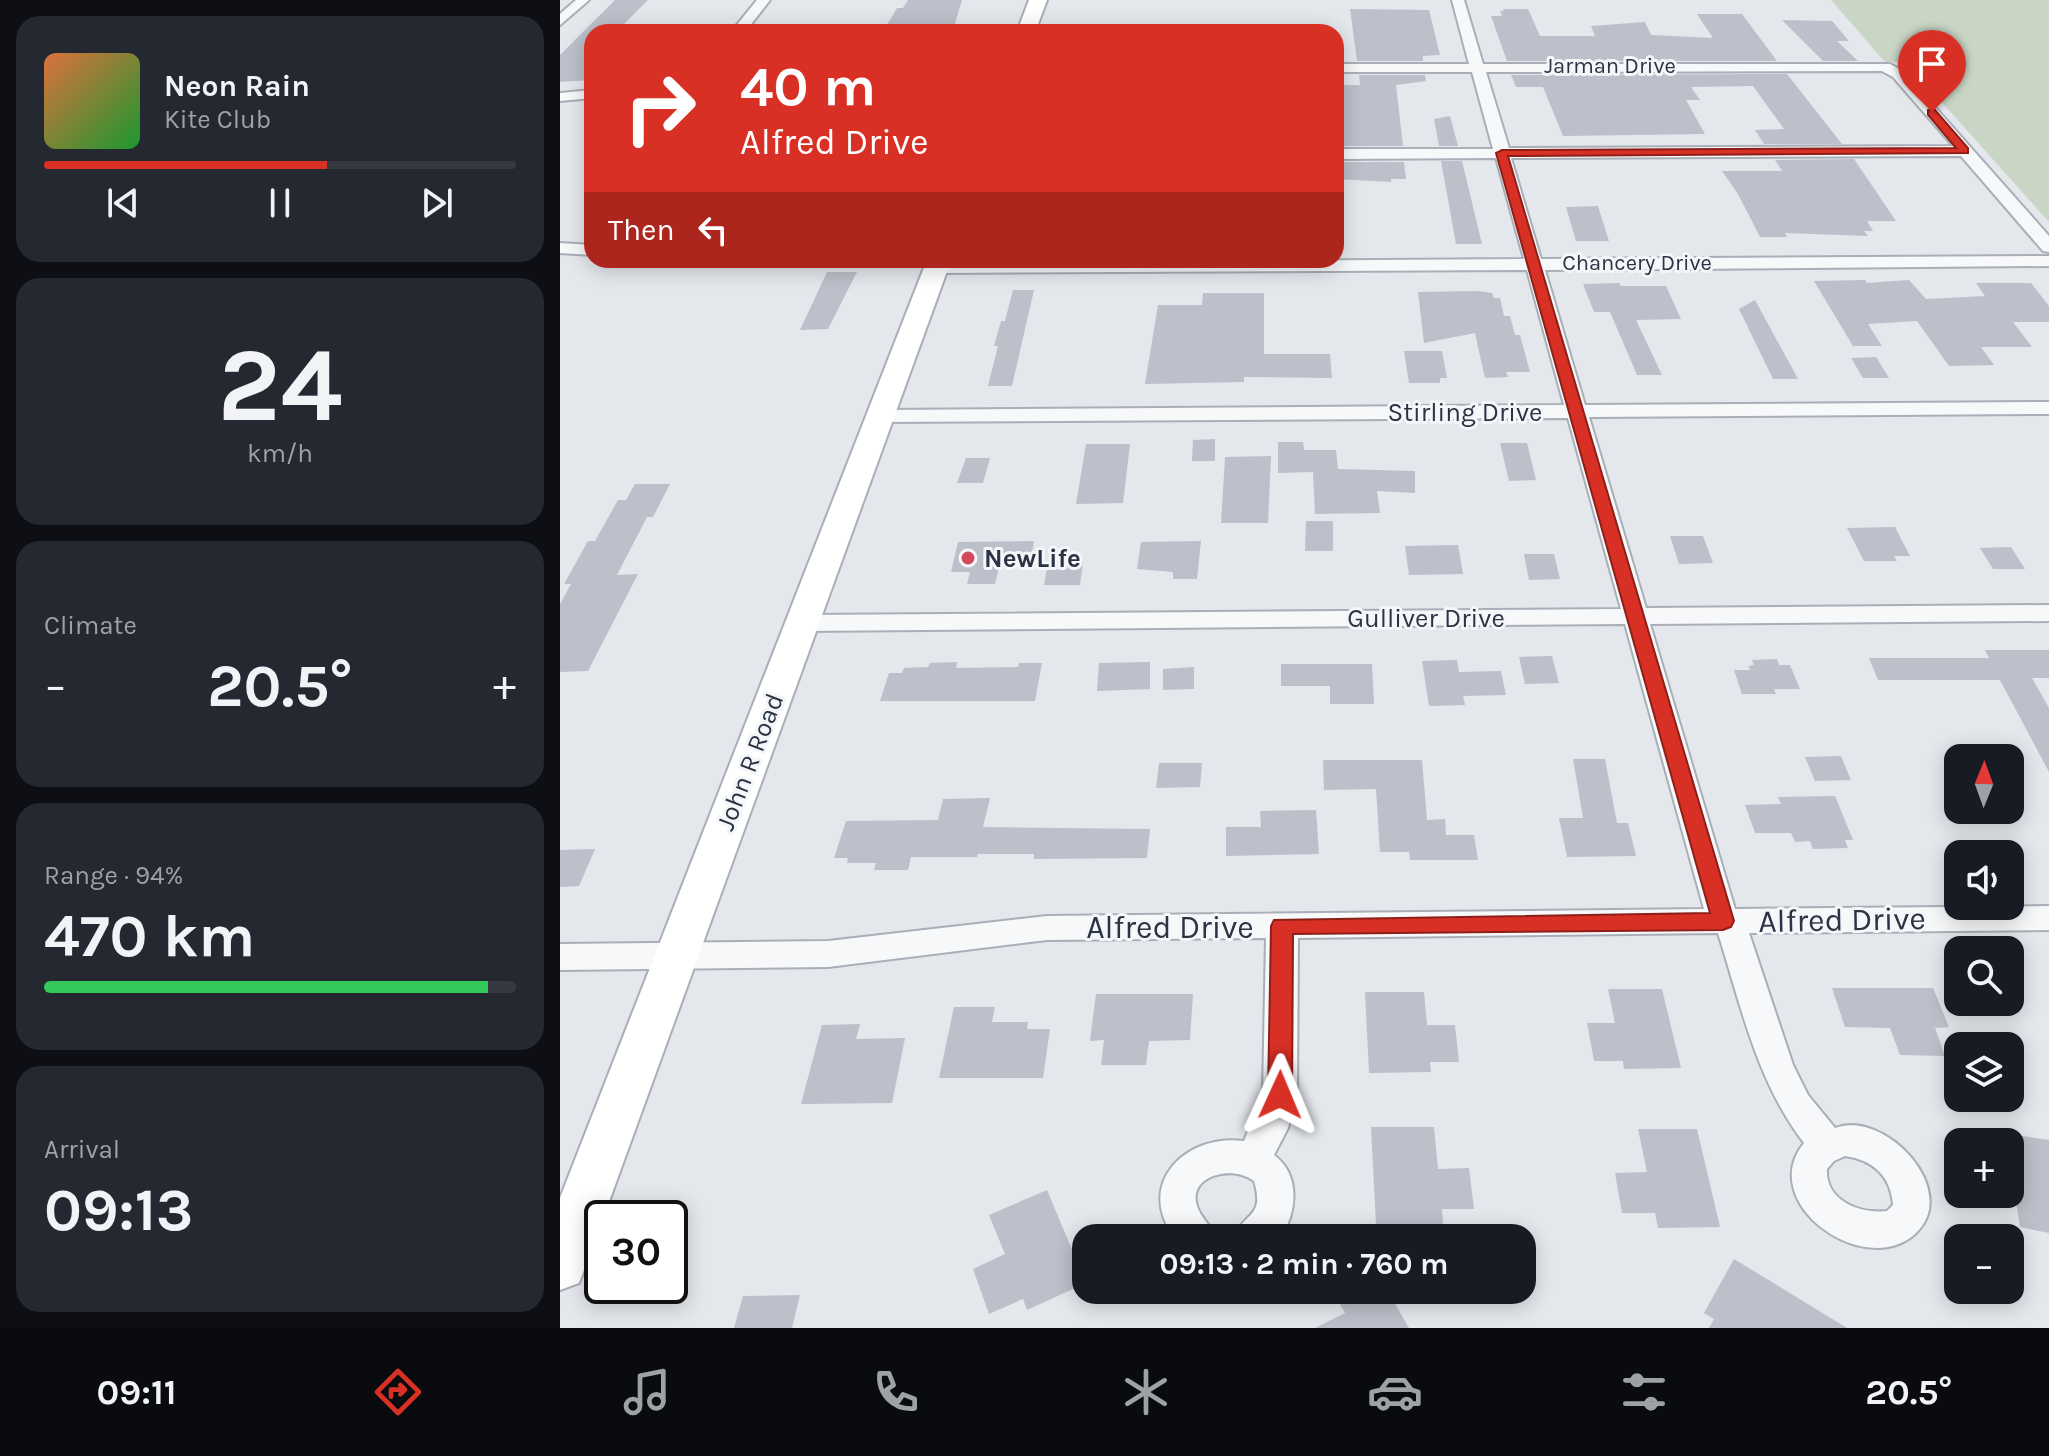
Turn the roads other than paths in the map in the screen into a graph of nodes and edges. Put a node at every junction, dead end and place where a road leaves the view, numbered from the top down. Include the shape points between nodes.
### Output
1 (764, 0) edge
2 (1038, 0) edge
3 (1458, 0) edge
4 (572, 6) edge
5 (560, 21) edge
6 (744, 24) edge
7 (1029, 24) edge
8 (1477, 67) junction
9 (1344, 68) edge
10 (584, 95) edge
11 (560, 97) edge
12 (1965, 151) junction
13 (1502, 153) junction
14 (1344, 154) edge
15 (2049, 247) edge
16 (560, 248) edge
17 (584, 250) edge
18 (2049, 261) edge
19 (1344, 264) edge
20 (1533, 264) junction
21 (936, 268) edge
22 (2049, 408) edge
23 (1577, 411) junction
24 (881, 416) junction
25 (2049, 613) edge
26 (1635, 616) junction
27 (803, 623) junction
28 (2049, 918) edge
29 (1727, 922) junction
30 (1282, 926) junction
31 (677, 955) junction
32 (560, 957) edge
33 (1826, 1144) dead end
34 (1253, 1160) junction
35 (1184, 1224) edge
36 (1269, 1224) edge
37 (560, 1265) edge

1 - 6 street
2 - 7 main road
3 - 8 street
4 - 5 street
8 - 9 street, Jarman Drive
8 - 12 street, Jarman Drive via 1885,67 1898,74
8 - 13 street
10 - 11 street
12 - 13 street
12 - 15 street
13 - 14 street
13 - 20 street
16 - 17 street
18 - 20 street, Chancery Drive
19 - 20 street, Chancery Drive
20 - 23 street
21 - 24 main road, John R Road
22 - 23 street, Stirling Drive
23 - 24 street, Stirling Drive
23 - 26 street
24 - 27 main road, John R Road
25 - 26 street, Gulliver Drive
26 - 27 street, Gulliver Drive
26 - 29 street
27 - 31 main road, John R Road
28 - 29 street, Alfred Drive
29 - 30 street, Alfred Drive
29 - 33 street via 1776,1066 1796,1106
30 - 31 street, Alfred Drive via 1047,928 859,952
30 - 34 street via 1280,1095
31 - 32 street, Alfred Drive
31 - 37 main road, John R Road
34 - 35 street via 1216,1155 1198,1163 1184,1176 1177,1193
34 - 36 street via 1268,1171 1276,1187 1277,1204

